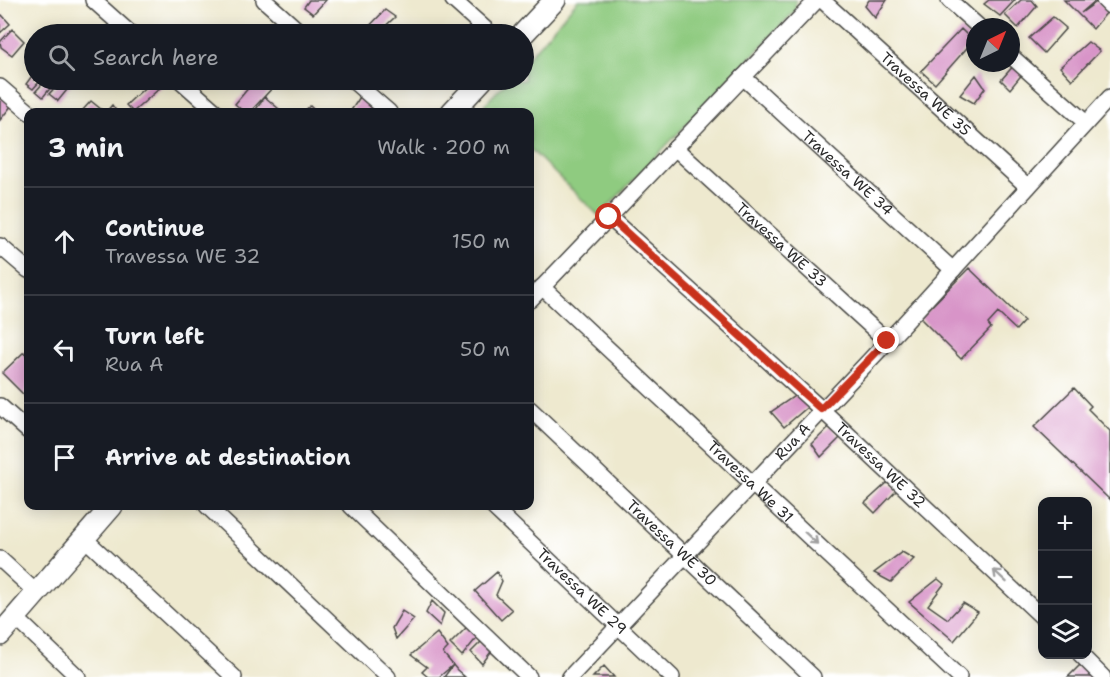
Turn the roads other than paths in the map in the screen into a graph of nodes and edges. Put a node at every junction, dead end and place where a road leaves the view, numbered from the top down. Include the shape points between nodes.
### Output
1 (93, 0) edge
2 (264, 0) edge
3 (453, 0) edge
4 (555, 0) edge
5 (817, 0) edge
6 (822, 0) edge
7 (949, 0) edge
8 (1104, 0) edge
9 (1110, 6) edge
10 (969, 18) edge
11 (119, 24) edge
12 (291, 24) edge
13 (480, 24) edge
14 (532, 24) edge
15 (1020, 64) edge
16 (743, 77) junction
17 (0, 87) edge
18 (191, 90) edge
19 (364, 90) edge
20 (473, 90) edge
21 (1110, 97) edge
22 (24, 108) edge
23 (212, 108) edge
24 (384, 108) edge
25 (456, 108) edge
26 (1086, 123) junction
27 (675, 148) junction
28 (1028, 187) junction
29 (609, 217) junction
30 (0, 246) edge
31 (24, 267) edge
32 (953, 270) junction
33 (542, 287) junction
34 (534, 296) edge
35 (887, 341) junction
36 (0, 406) edge
37 (821, 409) junction
38 (534, 413) edge
39 (24, 427) edge
40 (753, 484) junction
41 (109, 510) edge
42 (211, 510) edge
43 (355, 510) edge
44 (496, 510) edge
45 (84, 539) junction
46 (684, 556) junction
47 (0, 558) edge
48 (38, 594) junction
49 (1038, 613) edge
50 (16, 618) junction
51 (618, 626) junction
52 (0, 635) edge
53 (1085, 659) edge
54 (78, 677) edge
55 (234, 677) edge
56 (388, 677) edge
57 (529, 677) edge
58 (570, 677) edge
59 (672, 677) edge
60 (813, 677) edge
61 (959, 677) edge
62 (1103, 677) edge

1 - 11 street
2 - 12 street
3 - 13 street
4 - 14 main road
5 - 16 street
6 - 28 street, Travessa WE 35
7 - 10 street
8 - 9 street
15 - 26 street
16 - 27 street
16 - 32 street, Travessa WE 34
17 - 22 street
18 - 23 street
19 - 24 street
20 - 25 main road
21 - 26 street, Rua A
26 - 28 street, Rua A
27 - 29 street
27 - 35 street, Travessa WE 33
28 - 32 street, Rua A
29 - 33 street
29 - 37 street, Travessa WE 32
30 - 31 street
32 - 35 street, Rua A
33 - 34 street
33 - 40 street, Travessa We 31
35 - 37 street, Rua A
36 - 39 street
37 - 40 street, Rua A
49 -> 37 street, Travessa WE 32
38 - 46 street, Travessa WE 30
40 - 46 street, Rua A
40 -> 61 street, Travessa We 31
41 - 45 main road
42 - 56 street
43 - 57 street
44 - 51 street, Travessa WE 29
45 - 48 main road
45 - 55 street
46 - 51 street, Rua A
46 - 60 street, Travessa WE 30
47 - 48 street
48 - 50 main road
50 - 52 main road
50 - 54 street
51 - 58 street, Rua A
51 - 59 street, Travessa WE 29
53 - 62 street

